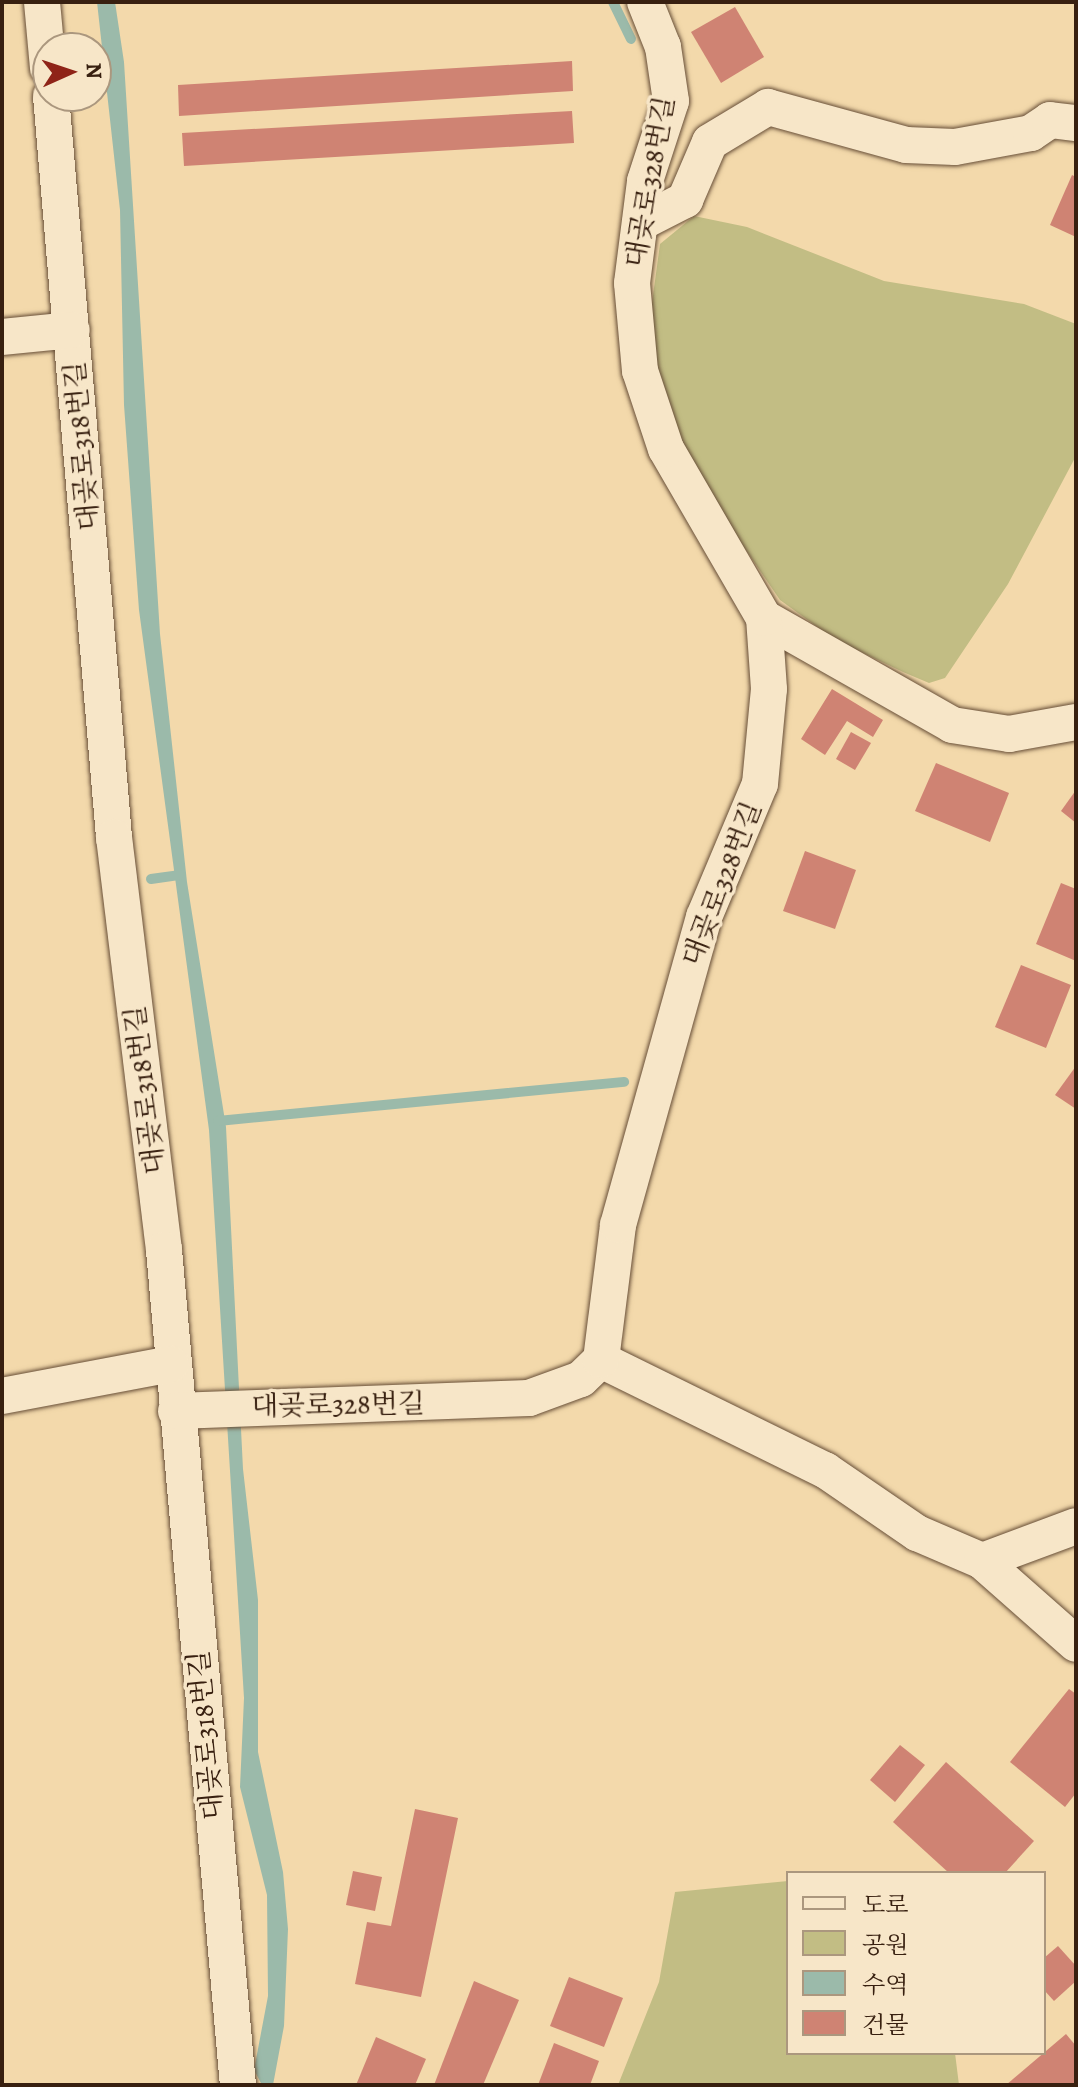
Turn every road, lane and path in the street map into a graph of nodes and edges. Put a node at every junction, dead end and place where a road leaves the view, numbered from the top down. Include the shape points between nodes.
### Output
1 (42, 2) edge
2 (645, 2) edge
3 (45, 32) edge
4 (52, 112) edge
5 (1076, 123) edge
6 (640, 223) junction
7 (72, 330) junction
8 (2, 337) edge
9 (764, 618) junction
10 (1076, 722) edge
11 (601, 1360) junction
12 (171, 1364) junction
13 (2, 1396) edge
14 (190, 1410) junction
15 (1076, 1526) edge
16 (982, 1561) junction
17 (1076, 1644) edge
18 (238, 2085) edge

1 - 3 street
2 - 6 street, 대곶로328번길 via 663,47 671,101 645,181
4 - 7 street, 대곶로318번길
5 - 6 street via 1050,120 1031,133 955,147 906,145 768,107 710,142 685,200
6 - 9 street, 대곶로328번길 via 633,329 649,409
7 - 8 street
7 - 12 street, 대곶로318번길 via 114,837 164,1250
9 - 10 street via 952,725 1009,734
9 - 11 street, 대곶로328번길 via 769,689 760,784 704,917 642,1137 618,1225
11 - 14 street, 대곶로328번길 via 581,1379 529,1398
11 - 16 street via 825,1470 917,1533
12 - 13 street
12 - 14 street, 대곶로318번길
14 - 18 street, 대곶로318번길
15 - 16 street
16 - 17 street

